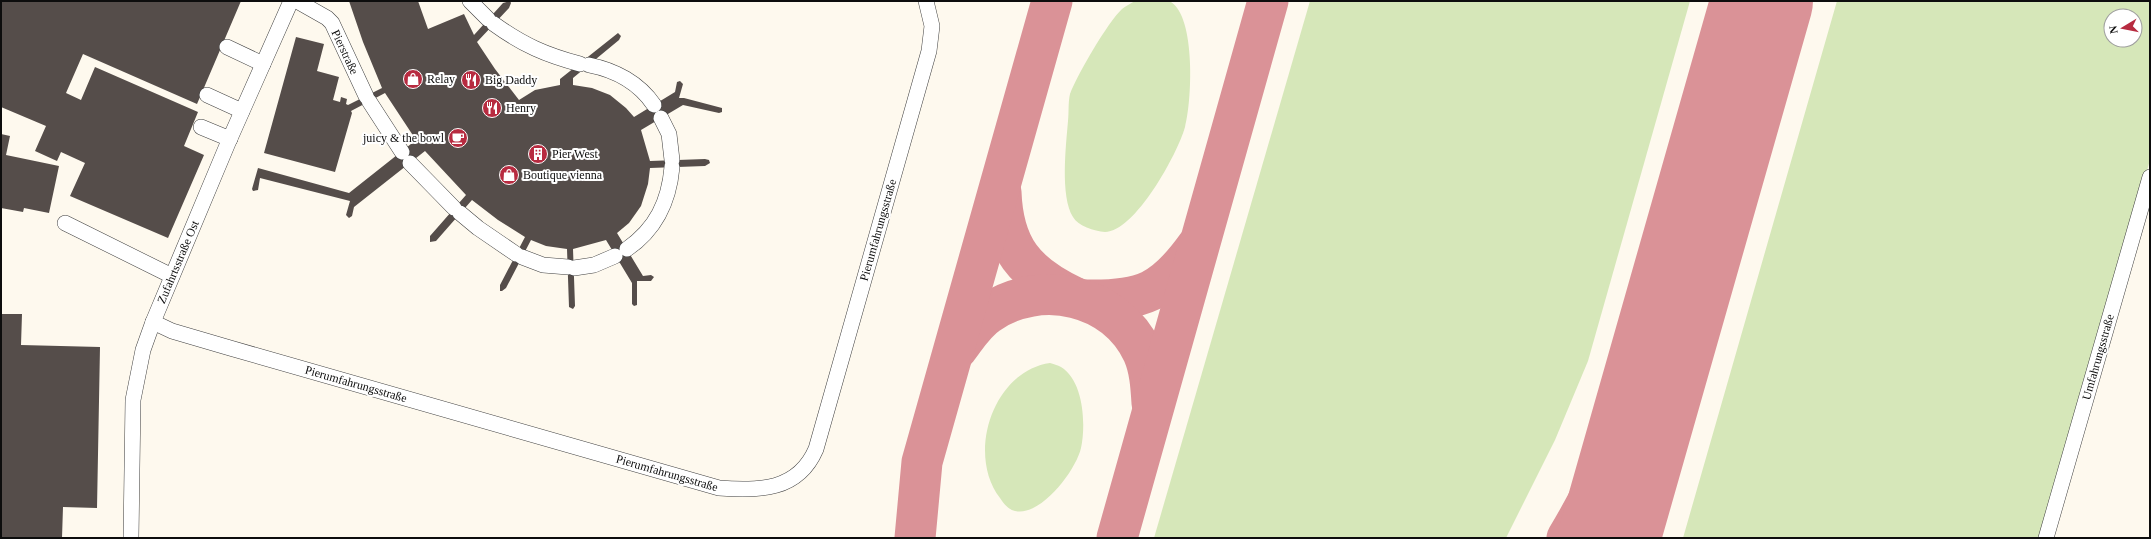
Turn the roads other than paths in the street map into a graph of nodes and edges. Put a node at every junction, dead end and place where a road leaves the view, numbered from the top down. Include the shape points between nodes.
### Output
1 (290, 1) edge
2 (297, 1) edge
3 (470, 1) edge
4 (926, 1) edge
5 (227, 47) dead end
6 (263, 64) junction
7 (206, 95) dead end
8 (242, 111) junction
9 (201, 127) dead end
10 (230, 139) junction
11 (2150, 177) edge
12 (65, 222) dead end
13 (172, 276) junction
14 (153, 322) junction
15 (131, 538) edge
16 (2046, 538) edge

1 - 6 lane, Zufahrtsstraße Ost
2 - 3 lane, Pierstraße via 332,23 367,99 406,157 457,211 478,228 519,256 543,265 571,268 594,265 621,253 637,242 653,225 670,188 672,163 669,134 657,112 640,89 629,80 612,72 550,56 530,48 491,22
4 - 14 lane, Pierumfahrungsstraße via 932,26 929,51 816,449 805,467 789,481 748,490 719,488 223,346 172,331
5 - 6 lane
6 - 8 lane, Zufahrtsstraße Ost
7 - 8 lane
8 - 10 lane, Zufahrtsstraße Ost
9 - 10 lane
10 - 13 lane, Zufahrtsstraße Ost
11 - 16 lane, Umfahrungsstraße
12 - 13 lane
13 - 14 lane, Zufahrtsstraße Ost
14 - 15 lane, Zufahrtsstraße Ost via 143,350 133,400

